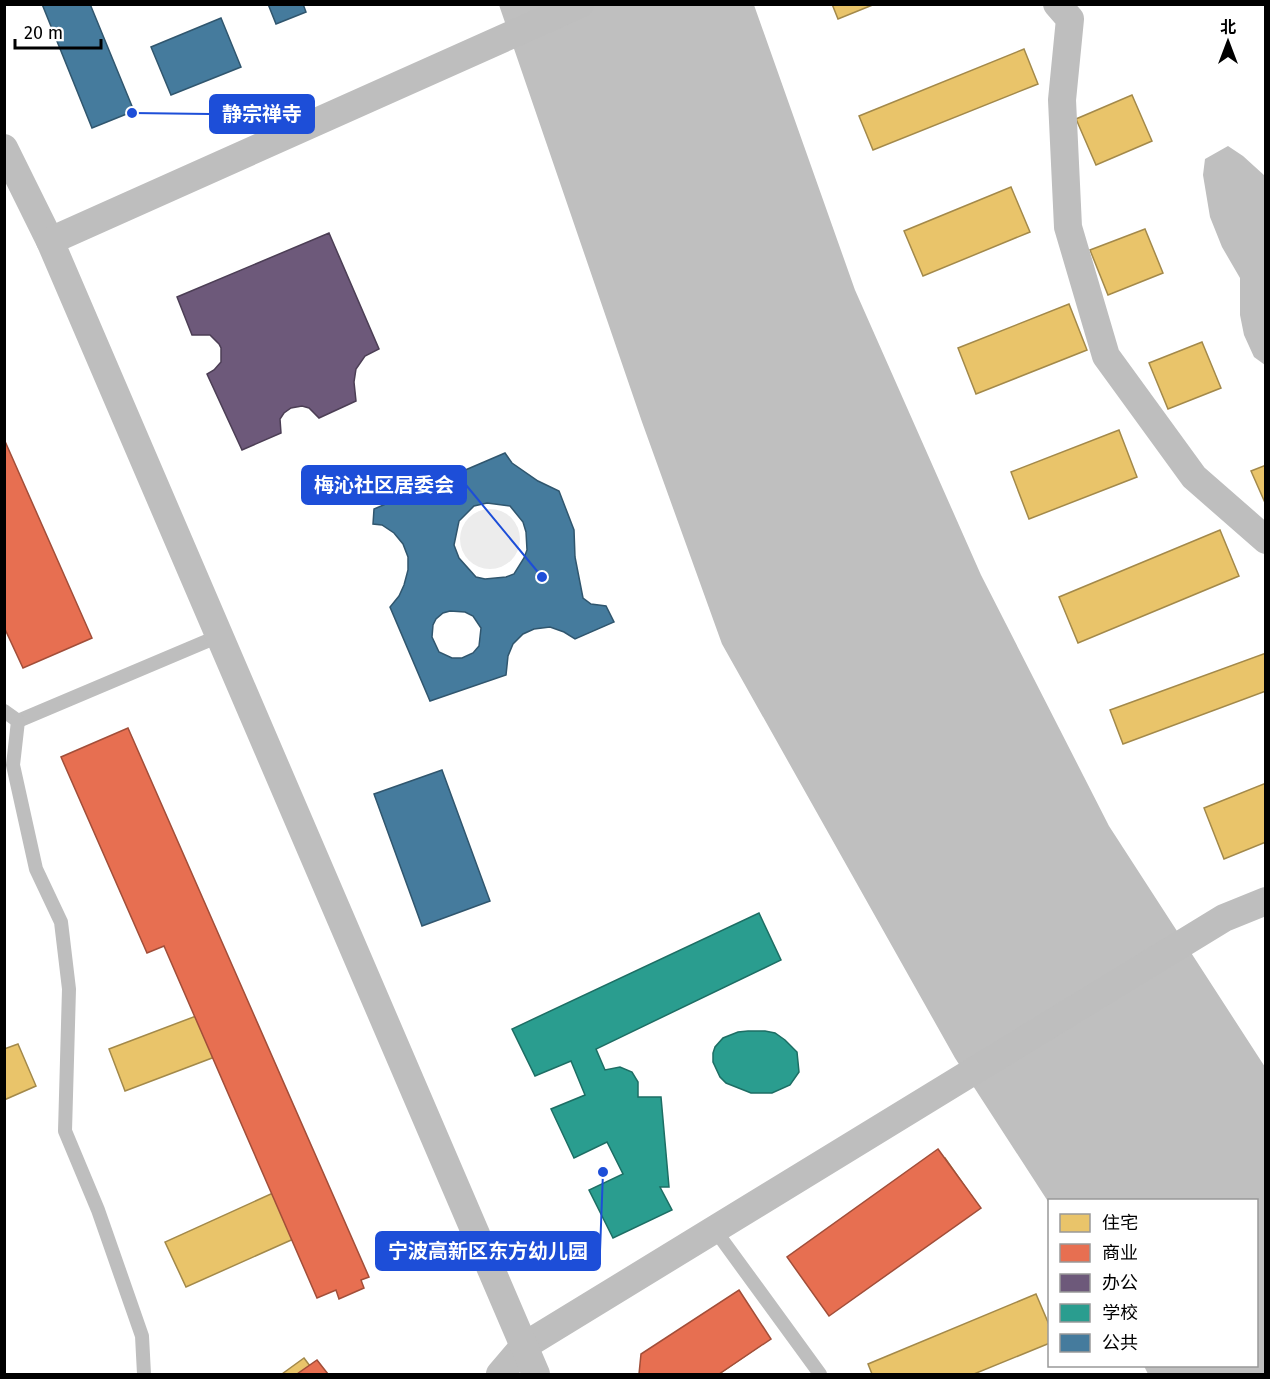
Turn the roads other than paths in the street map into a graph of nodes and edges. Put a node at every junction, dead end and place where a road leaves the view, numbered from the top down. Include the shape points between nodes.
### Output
1 (580, 4) edge
2 (1057, 4) edge
3 (4, 148) edge
4 (50, 241) junction
5 (1266, 540) edge
6 (219, 636) junction
7 (4, 711) edge
8 (18, 721) junction
9 (1266, 901) edge
10 (715, 1230) junction
11 (524, 1347) junction
12 (144, 1374) edge
13 (500, 1374) edge
14 (536, 1374) edge
15 (820, 1374) edge

1 - 4 street
2 - 5 street via 1070,19 1062,100 1068,227 1106,356 1194,477
3 - 4 street
4 - 6 street
6 - 8 lane
6 - 11 street
7 - 8 lane
8 - 12 lane via 13,765 36,869 61,922 69,989 65,1131 142,1335
9 - 10 street via 1224,918
10 - 11 street
10 - 15 lane
11 - 13 street
11 - 14 street

